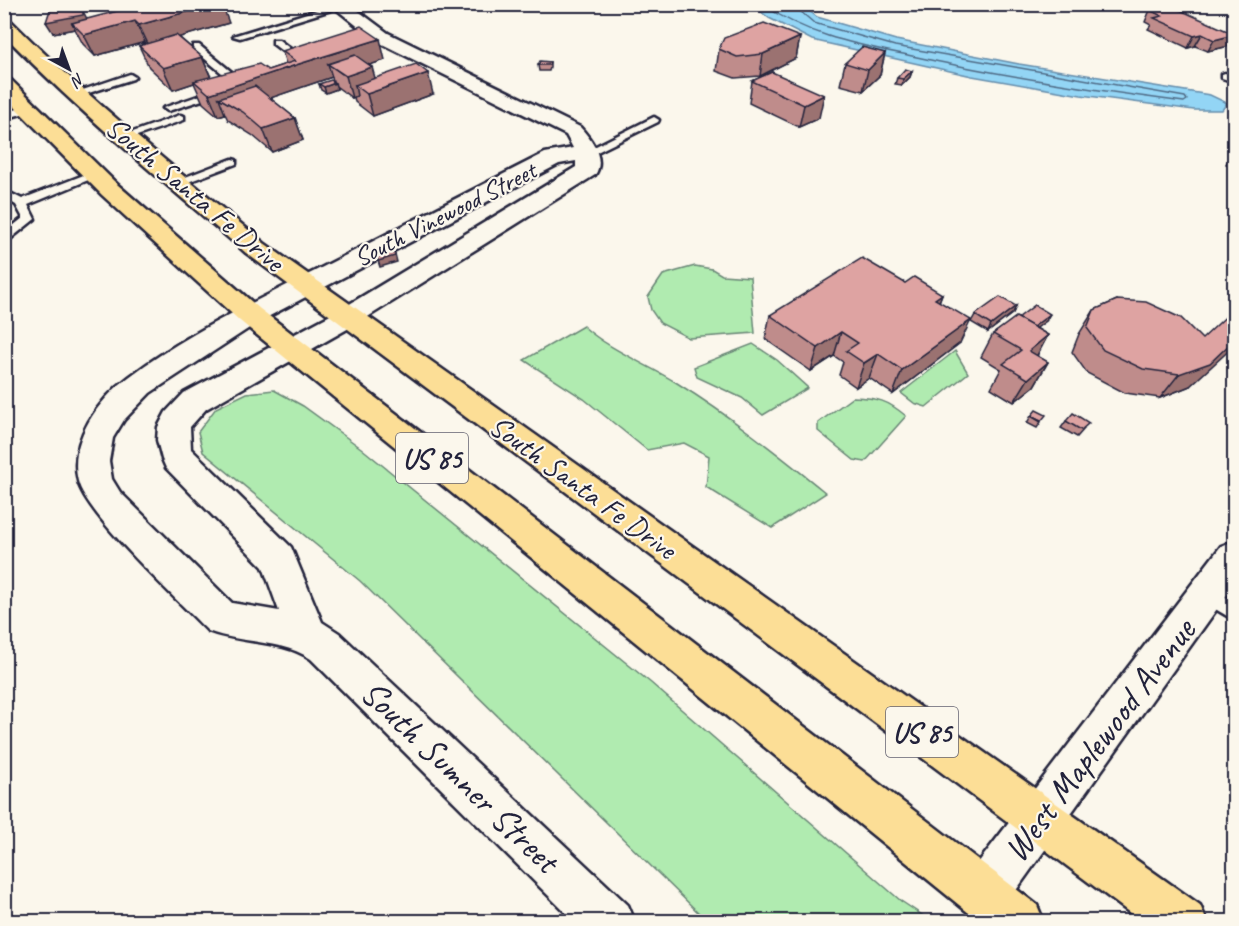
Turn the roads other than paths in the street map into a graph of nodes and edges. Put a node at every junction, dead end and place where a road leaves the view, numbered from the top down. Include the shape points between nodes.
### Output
1 (339, 5) edge
2 (4, 24) edge
3 (237, 36) dead end
4 (276, 42) dead end
5 (196, 47) dead end
6 (295, 68) edge
7 (130, 77) dead end
8 (253, 81) edge
9 (4, 84) edge
10 (242, 85) junction
11 (76, 94) junction
12 (168, 108) dead end
13 (28, 109) junction
14 (4, 116) edge
15 (180, 118) dead end
16 (654, 120) dead end
17 (124, 137) junction
18 (587, 153) junction
19 (232, 162) dead end
20 (94, 174) junction
21 (176, 183) junction
22 (4, 194) edge
23 (21, 203) junction
24 (4, 240) edge
25 (306, 286) junction
26 (250, 315) junction
27 (348, 317) junction
28 (291, 347) junction
29 (1234, 557) edge
30 (1221, 603) edge
31 (307, 634) junction
32 (1041, 818) junction
33 (1002, 907) edge
34 (611, 921) edge
35 (1184, 921) edge

1 - 3 lane
1 - 18 street, South Vinewood Street via 382,37 573,131
2 - 11 highway, South Santa Fe Drive / US 85
4 - 6 lane via 310,63
5 - 10 lane
7 - 11 lane
8 - 10 lane
9 - 13 highway, South Santa Fe Drive / US 85
10 - 12 lane
11 - 17 highway, South Santa Fe Drive / US 85
13 - 14 lane
13 - 20 highway, South Santa Fe Drive / US 85
15 - 17 lane
16 - 18 lane
17 - 21 highway, South Santa Fe Drive / US 85
18 - 25 street, South Vinewood Street via 553,158
18 - 27 street, South Vinewood Street via 587,170
19 - 21 lane
20 - 23 lane
20 - 26 highway, South Santa Fe Drive / US 85
21 - 25 highway, South Santa Fe Drive / US 85
22 - 23 lane
23 - 24 lane via 29,219
25 - 26 street, South Sumner Street
25 - 27 highway, South Santa Fe Drive / US 85
26 - 28 highway, South Santa Fe Drive / US 85
26 - 31 street, South Sumner Street via 139,385 113,412 97,437 94,482 144,542 222,619
27 - 28 street
27 - 32 highway, South Santa Fe Drive / US 85
28 - 31 street via 195,400 178,418 171,439 178,459 278,558
28 - 33 highway, South Santa Fe Drive / US 85
29 - 30 street, West Maplewood Avenue
30 - 32 street, West Maplewood Avenue
31 - 34 street, South Sumner Street via 325,646
32 - 33 street, West Maplewood Avenue
32 - 35 highway, South Santa Fe Drive / US 85

